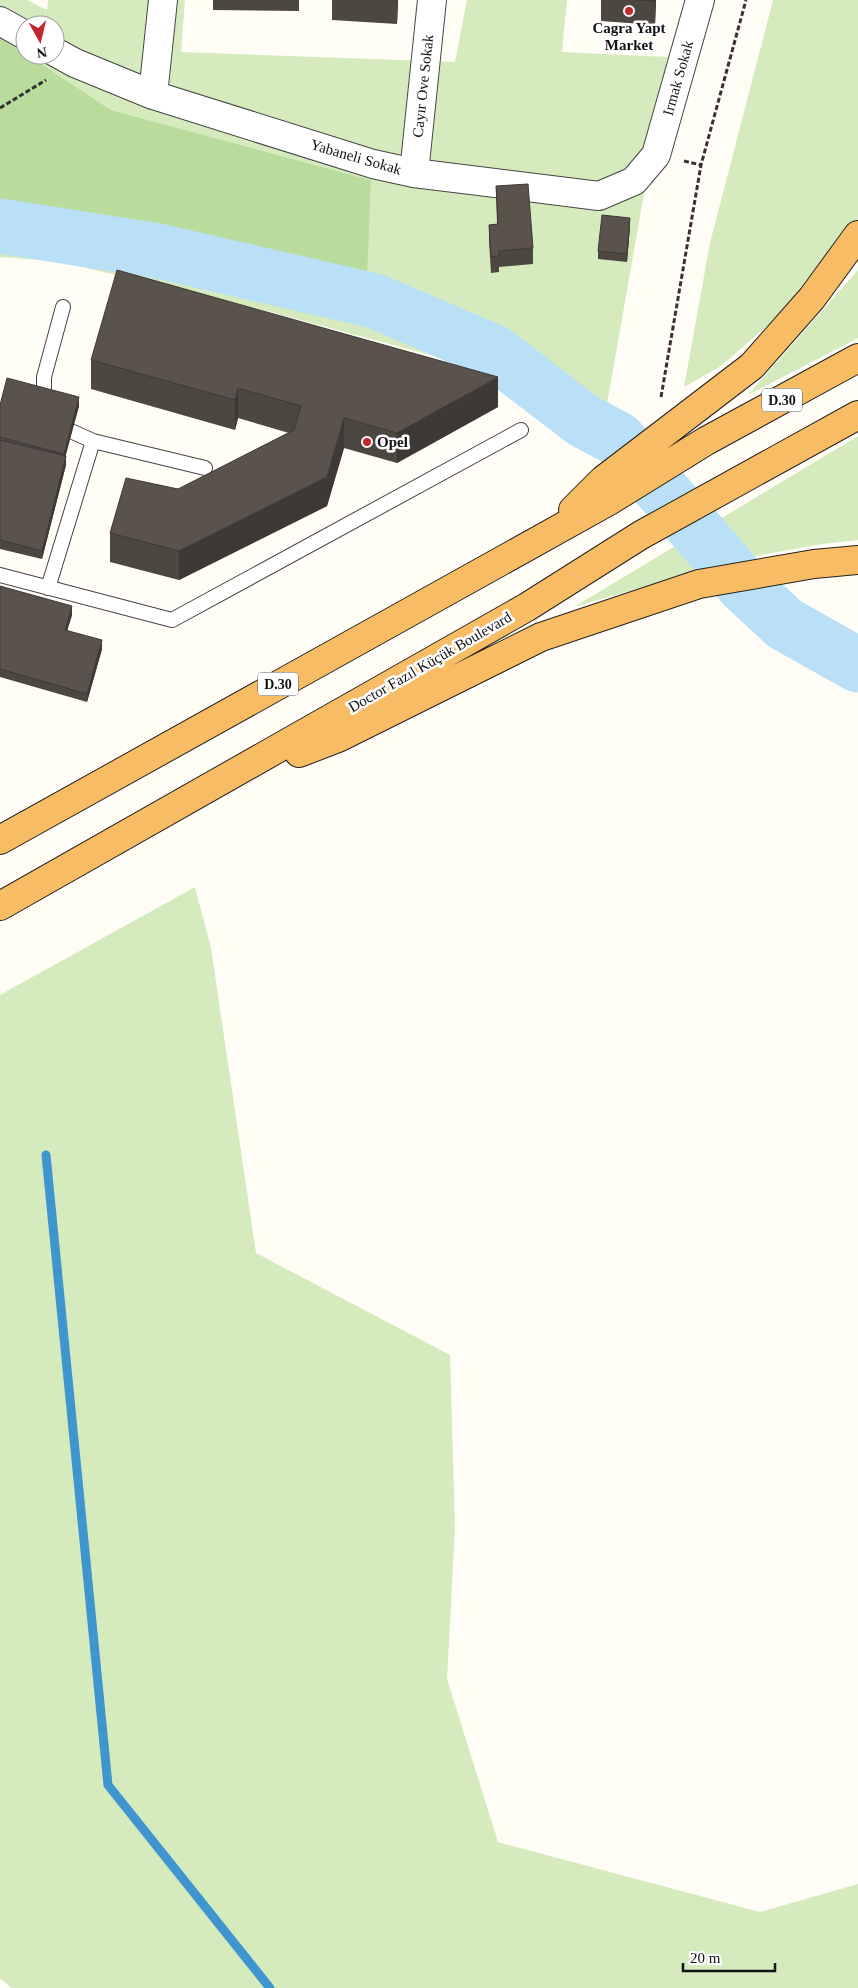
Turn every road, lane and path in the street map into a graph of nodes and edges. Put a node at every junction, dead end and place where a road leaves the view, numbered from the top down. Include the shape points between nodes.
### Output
1 (163, 0) edge
2 (432, 0) edge
3 (700, 0) edge
4 (746, 0) edge
5 (0, 21) edge
6 (15, 30) edge
7 (65, 58) edge
8 (56, 65) edge
9 (153, 95) junction
10 (0, 108) edge
11 (656, 155) joint
12 (414, 173) junction
13 (858, 235) edge
14 (63, 307) dead end
15 (858, 358) edge
16 (858, 416) edge
17 (521, 430) dead end
18 (665, 432) junction
19 (93, 441) junction
20 (205, 468) dead end
21 (606, 490) junction
22 (858, 560) edge
23 (0, 575) edge
24 (48, 588) junction
25 (211, 787) junction
26 (0, 840) edge
27 (0, 906) edge

1 - 9 street
2 - 12 street, Cayır Ove Sokak
3 - 11 street, Irmak Sokak
4 - 18 path via 701,165 661,399
5 - 6 street
7 - 9 street, Yabaneli Sokak
8 - 10 path
9 - 12 street, Yabaneli Sokak via 373,164
11 - 12 street, Yabaneli Sokak via 634,181 599,196
13 - 18 highway via 812,298 752,366
14 - 19 lane via 44,377 44,420
15 - 21 highway, D.30 via 706,442
16 - 25 highway, Doctor Fazıl Küçük Boulevard via 641,535 527,607
17 - 24 lane via 172,620
18 - 21 highway
19 - 20 lane
19 - 24 lane
21 - 26 highway, D.30 via 556,529
22 - 25 highway via 814,564 699,584 541,637 338,738
23 - 24 lane
25 - 27 highway, Doctor Fazıl Küçük Boulevard

